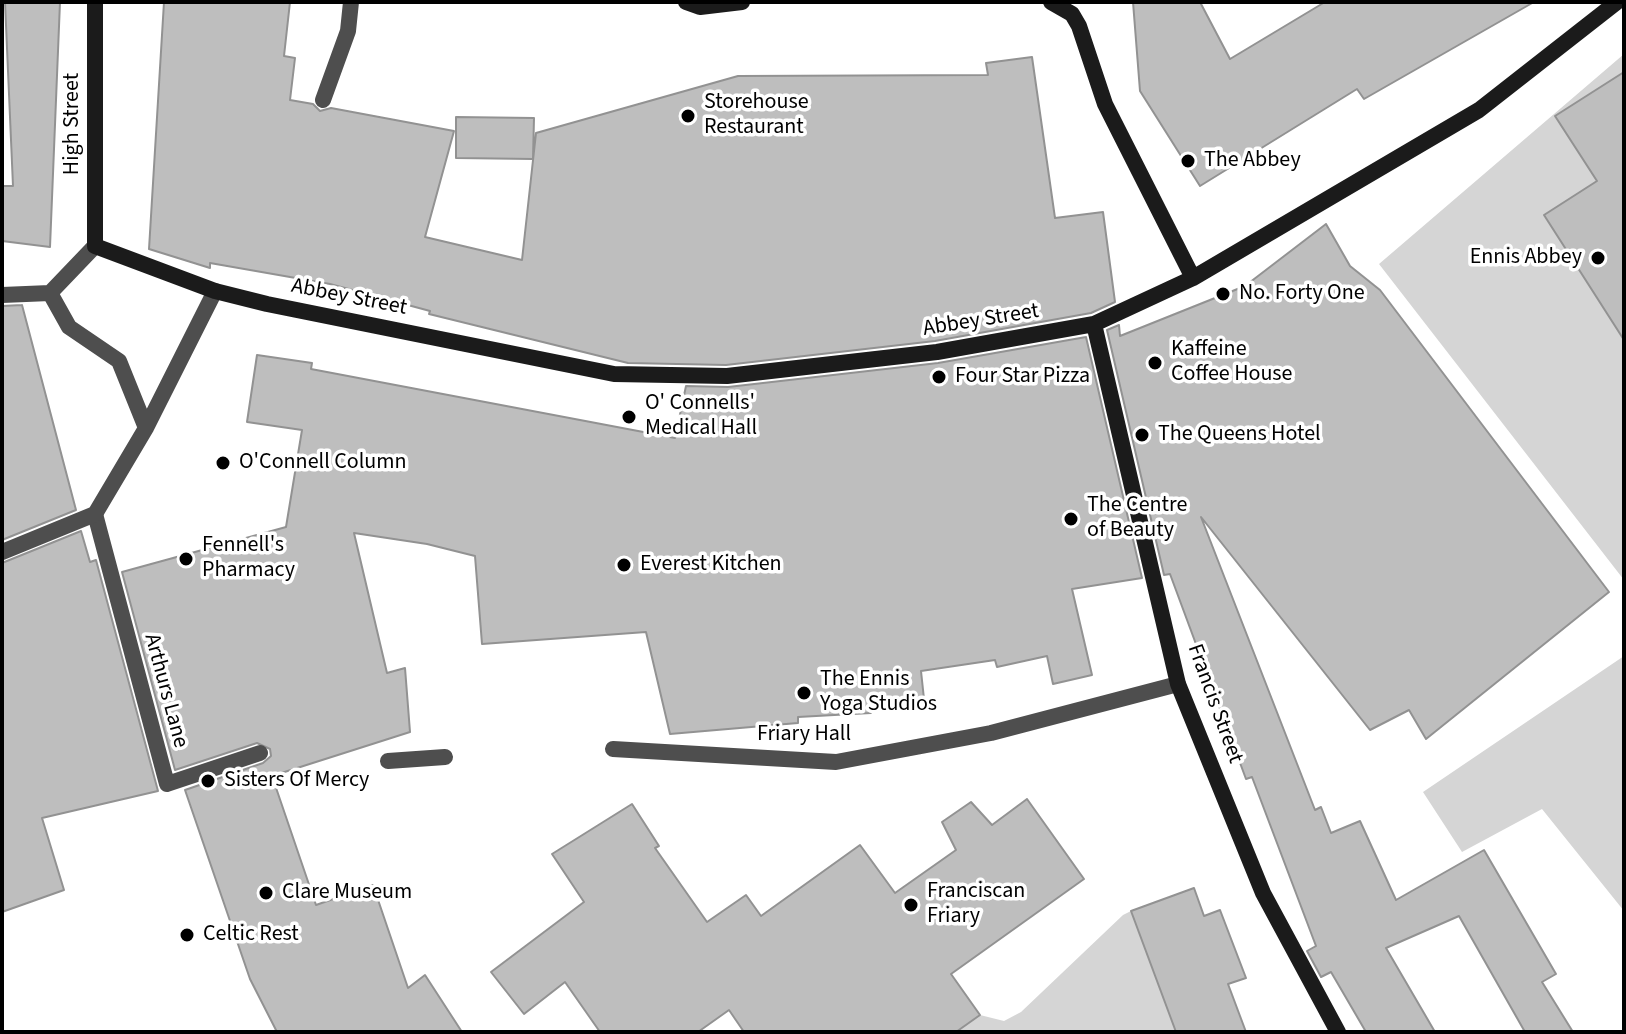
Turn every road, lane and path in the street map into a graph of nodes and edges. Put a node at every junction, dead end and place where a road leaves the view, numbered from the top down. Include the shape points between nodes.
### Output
1 (95, 2) edge
2 (351, 2) edge
3 (686, 2) edge
4 (742, 2) edge
5 (1051, 2) edge
6 (1617, 2) edge
7 (323, 100) dead end
8 (95, 246) junction
9 (1193, 278) junction
10 (215, 291) junction
11 (50, 293) junction
12 (2, 295) edge
13 (1094, 324) junction
14 (146, 428) junction
15 (95, 514) junction
16 (2, 552) edge
17 (1178, 684) junction
18 (613, 749) dead end
19 (260, 753) dead end
20 (445, 757) dead end
21 (388, 761) dead end
22 (1338, 1032) edge

1 - 8 street, High Street
2 - 7 street via 348,31
3 - 4 street via 700,7
5 - 9 street via 1072,14 1079,26 1105,104
6 - 9 street, Abbey Street via 1479,110
8 - 10 street
8 - 11 street
9 - 13 street, Abbey Street
10 - 13 street, Abbey Street via 628,374 727,376 937,352
10 - 14 street
11 - 12 street
11 - 14 street via 69,327 119,361
13 - 17 street, Francis Street
14 - 15 street
15 - 16 street
15 - 19 street, Arthurs Lane via 167,784
17 - 18 street, Friary Hall via 991,733 836,762
17 - 22 street, Francis Street via 1263,893
20 - 21 street

